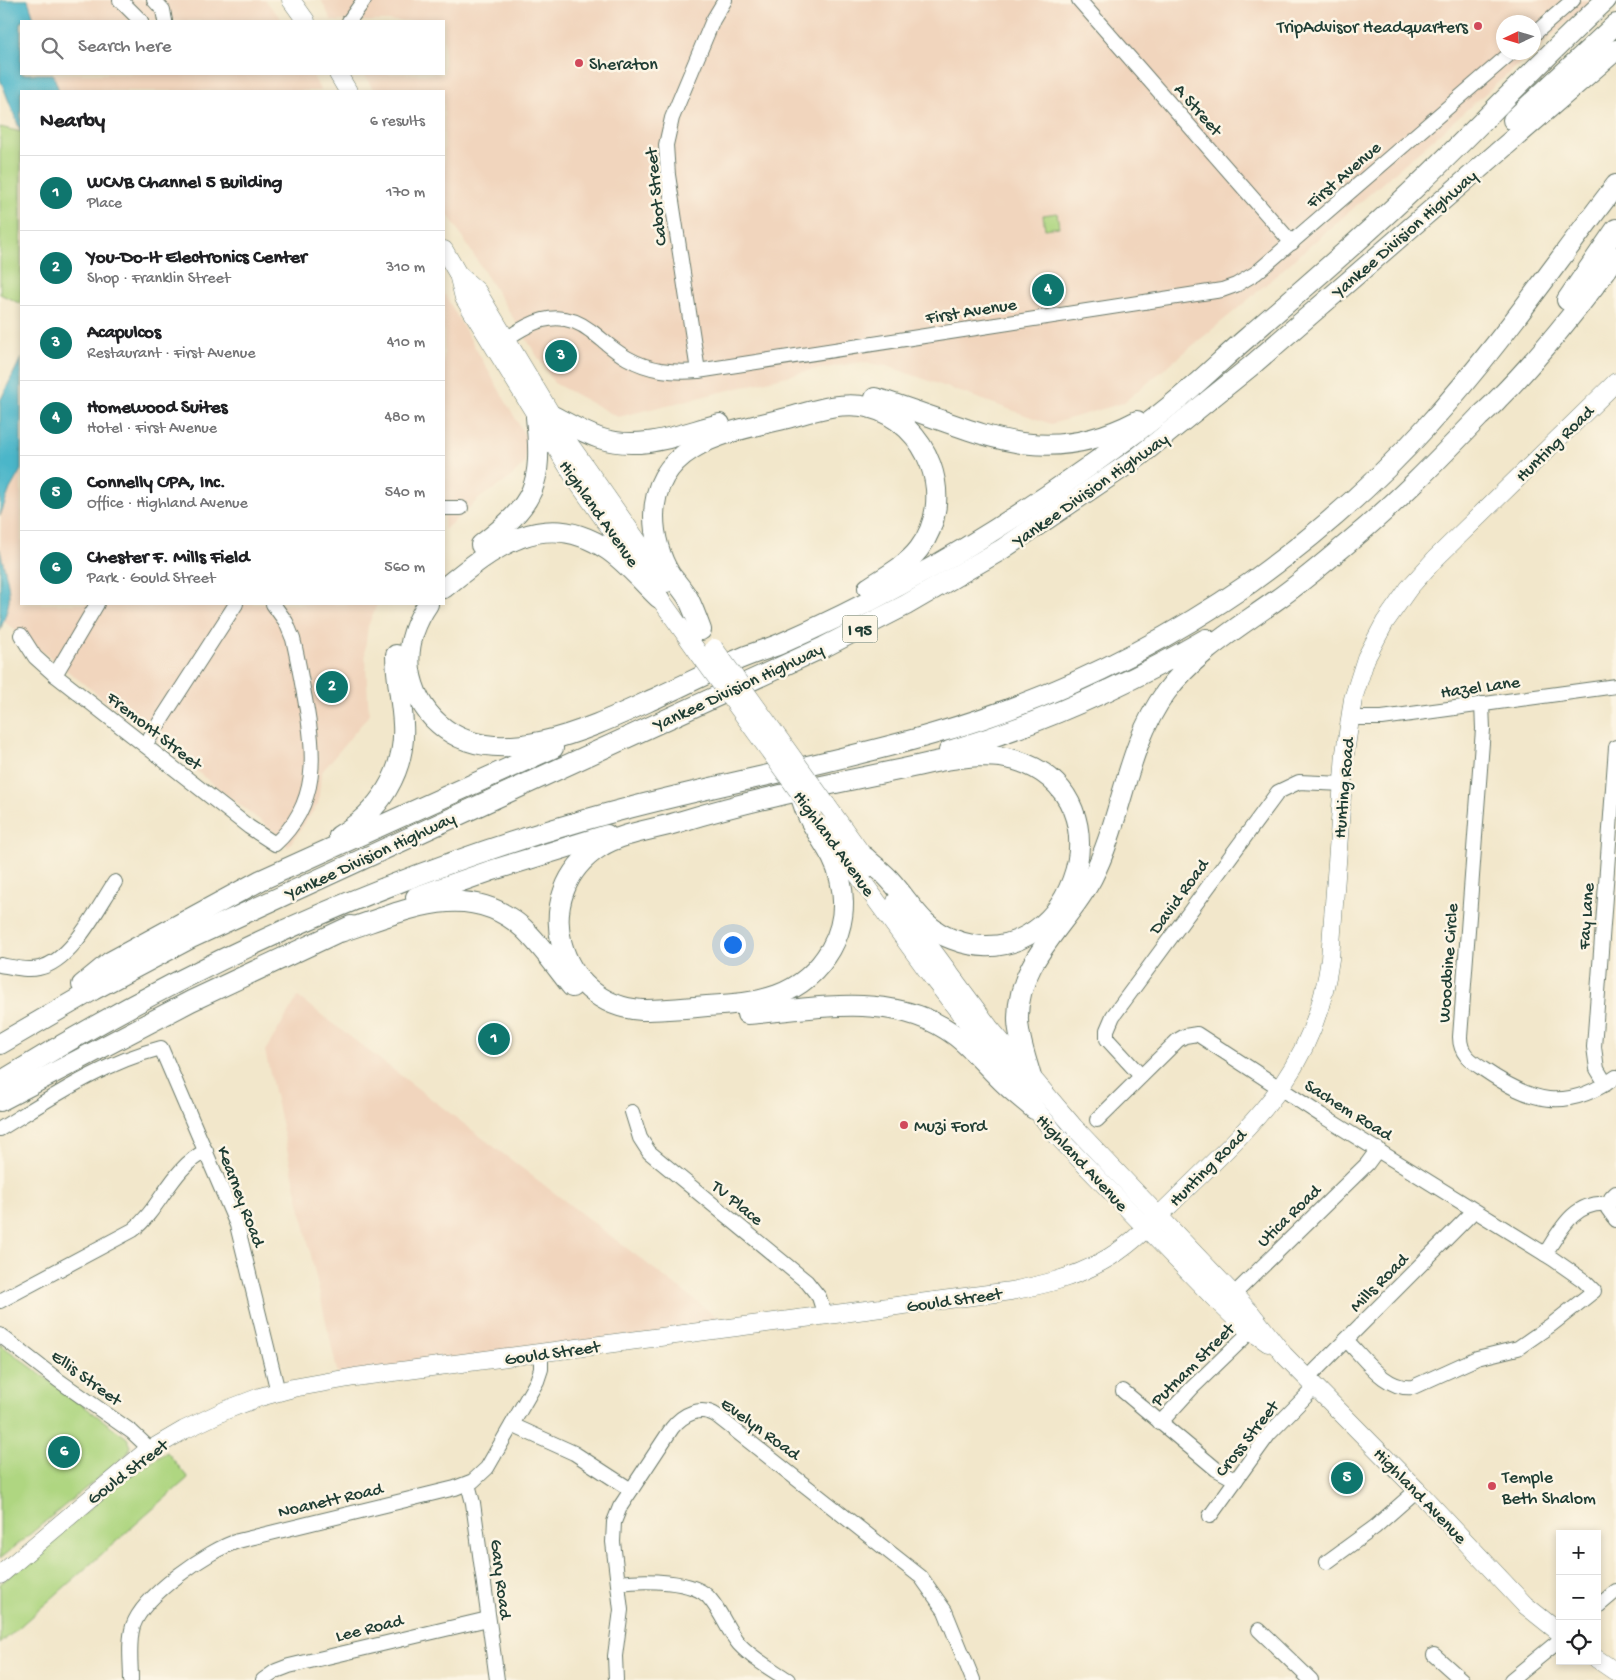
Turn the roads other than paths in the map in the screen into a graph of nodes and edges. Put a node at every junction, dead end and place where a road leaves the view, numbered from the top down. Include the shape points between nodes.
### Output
1 (120, 0) edge
2 (154, 0) edge
3 (291, 0) edge
4 (364, 0) edge
5 (725, 0) edge
6 (1079, 0) edge
7 (1573, 0) edge
8 (1606, 0) edge
9 (139, 20) edge
10 (166, 20) edge
11 (305, 20) edge
12 (350, 20) edge
13 (1616, 24) edge
14 (1541, 28) edge
15 (1616, 50) edge
16 (1503, 60) edge
17 (339, 75) edge
18 (347, 90) edge
19 (1616, 185) edge
20 (1436, 206) junction
21 (1616, 229) edge
22 (1292, 243) junction
23 (445, 252) edge
24 (1616, 257) edge
25 (499, 344) junction
26 (1212, 368) junction
27 (698, 371) junction
28 (1616, 382) edge
29 (1481, 415) junction
30 (543, 416) junction
31 (445, 508) edge
32 (461, 508) dead end
33 (445, 573) edge
34 (1305, 576) junction
35 (445, 587) edge
36 (659, 598) junction
37 (96, 605) edge
38 (235, 605) edge
39 (274, 605) edge
40 (413, 605) edge
41 (427, 605) edge
42 (701, 630) junction
43 (20, 635) dead end
44 (707, 651) junction
45 (745, 657) junction
46 (55, 674) junction
47 (1616, 686) edge
48 (1482, 704) junction
49 (612, 717) junction
50 (1349, 718) junction
51 (145, 745) junction
52 (1616, 747) edge
53 (847, 780) junction
54 (1342, 784) junction
55 (811, 804) junction
56 (704, 814) junction
57 (865, 858) junction
58 (290, 866) junction
59 (115, 882) dead end
60 (340, 932) junction
61 (0, 965) edge
62 (40, 1020) junction
63 (0, 1044) edge
64 (1141, 1076) junction
65 (1031, 1077) junction
66 (1611, 1080) edge
67 (0, 1082) edge
68 (1282, 1088) junction
69 (0, 1101) edge
70 (1034, 1109) junction
71 (632, 1112) dead end
72 (1097, 1120) dead end
73 (0, 1129) edge
74 (1378, 1149) junction
75 (206, 1152) junction
76 (1612, 1198) edge
77 (1474, 1212) junction
78 (1158, 1216) junction
79 (1616, 1220) edge
80 (1145, 1228) junction
81 (1545, 1254) junction
82 (1228, 1300) junction
83 (0, 1301) edge
84 (825, 1316) junction
85 (1250, 1331) junction
86 (0, 1336) edge
87 (1346, 1340) junction
88 (541, 1353) junction
89 (1284, 1355) junction
90 (1312, 1382) junction
91 (1123, 1391) dead end
92 (278, 1392) junction
93 (1160, 1423) junction
94 (512, 1425) junction
95 (150, 1449) junction
96 (1236, 1480) junction
97 (468, 1484) junction
98 (631, 1490) junction
99 (1417, 1490) junction
100 (1210, 1516) dead end
101 (1327, 1562) dead end
102 (0, 1574) edge
103 (619, 1583) junction
104 (1616, 1591) edge
105 (1601, 1604) edge
106 (488, 1619) junction
107 (1259, 1630) dead end
108 (1556, 1630) edge
109 (1556, 1643) edge
110 (1434, 1655) dead end
111 (1601, 1662) edge
112 (1616, 1672) edge
113 (131, 1680) edge
114 (262, 1680) edge
115 (497, 1680) edge
116 (616, 1680) edge
117 (788, 1680) edge
118 (973, 1680) edge
119 (1311, 1680) edge
120 (1462, 1680) edge
121 (1511, 1680) edge

1 - 9 street
2 - 10 street via 163,10
3 - 11 main road
4 - 12 street
5 - 27 street, Cabot Street via 713,20 676,108 666,145
6 - 22 street, A Street
7 - 14 street
8 - 26 highway via 1381,220
13 - 20 highway via 1479,151
15 - 20 highway, Yankee Division Highway / I 95
16 - 22 street, First Avenue
17 - 18 main road
19 - 67 highway, Yankee Division Highway via 1464,383 1383,471 1322,527 1271,567 1219,603 1138,650 1038,698 952,728 614,812 508,843 405,880 296,924 205,967 109,1017
20 - 62 highway, Yankee Division Highway / I 95 via 1165,437 1077,501 970,569 808,654 191,938
21 - 29 highway via 1546,330
22 - 27 street, First Avenue via 1250,277 1214,292
23 - 25 main road, Highland Avenue via 458,274 464,298
24 - 29 highway via 1532,361
25 - 27 street, First Avenue via 536,321 559,316 584,326 620,354 642,365 665,371
25 - 30 main road, Highland Avenue
26 - 30 highway via 1126,426 1089,440 1058,446 1005,440 856,394 821,398 643,444 600,438
26 - 45 highway via 1137,431 1003,524 856,607 778,645
28 - 50 main road, Hunting Road via 1409,588 1370,649
29 - 34 highway via 1391,506
30 - 33 highway via 539,470 526,502 505,526
30 - 36 main road, Highland Avenue via 592,504
30 - 42 main road, Highland Avenue
31 - 32 street
34 - 53 highway via 1185,651 1085,702 985,740
34 - 65 highway via 1193,662 1151,715 1134,752 1097,868 1086,889 1036,958 1024,984 1018,1019
35 - 36 highway via 506,542 525,535 554,532 583,538 604,548
36 - 44 main road, Highland Avenue
37 - 46 street
38 - 51 street
39 - 51 street, Fremont Street via 293,639 314,756 301,813 293,826 275,844
40 - 58 highway via 403,625 397,650 403,740 400,761 391,783 377,805 359,822
41 - 49 highway via 412,639 410,669 424,707 450,733 475,743 516,746 553,738
42 - 44 main road, Highland Avenue
42 - 45 highway via 687,598 665,564 654,525 658,492 680,458 716,436 831,407 858,406 891,416 919,442 934,472 935,510 923,544 910,559 866,590
43 - 46 street, Fremont Street via 35,657
44 - 55 main road, Highland Avenue, bridge
44 - 55 main road, Highland Avenue, bridge
45 - 49 highway
46 - 51 street, Fremont Street
47 - 48 street, Hazel Lane
48 - 50 street, Hazel Lane via 1382,718
48 - 66 street, Woodbine Circle via 1483,729 1460,1037 1462,1050 1470,1060 1507,1086 1536,1098 1573,1097 1594,1091
49 - 58 highway via 575,737
50 - 54 main road, Hunting Road
52 - 66 street, Fay Lane via 1594,1047 1597,1069
53 - 56 highway
53 - 57 highway via 961,758 1015,760 1044,775 1061,792 1074,815 1080,846 1073,883 1050,918 1025,936 990,945 958,941 933,929 916,914 890,879
54 - 64 street, David Road via 1299,782 1278,792 1113,1016 1107,1039
54 - 68 main road, Hunting Road via 1332,941 1325,992 1312,1032
55 - 56 highway via 836,867 843,904 836,938 823,961 809,976 782,994 750,1003 642,1010 608,1001 584,984 564,954 558,915 566,884 583,862 602,846 623,836
55 - 57 main road, Highland Avenue
55 - 70 main road, Highland Avenue via 934,980
56 - 60 highway via 680,816 625,830 490,871 402,903
57 - 65 main road, Highland Avenue via 956,984
58 - 62 highway via 110,962
59 - 61 street via 63,956 39,968
60 - 69 highway via 199,997
60 - 70 highway via 423,904 455,902 486,907 524,930 584,999 608,1014 630,1020 863,1006 899,1010 932,1021 955,1036
62 - 63 highway, Yankee Division Highway / I 95
64 - 68 street, Sachem Road via 1178,1040 1197,1034
64 - 72 street, Sachem Road
65 - 78 main road, Highland Avenue
68 - 74 street, Sachem Road
68 - 78 main road, Hunting Road via 1251,1124
70 - 80 main road, Highland Avenue
71 - 84 street, TV Place via 648,1152 807,1282 818,1297
73 - 75 street, Kearney Road via 86,1077 161,1048
74 - 77 street, Sachem Road
74 - 82 street, Utica Road via 1367,1164
75 - 83 street via 185,1166 133,1230
75 - 92 street, Kearney Road via 240,1236
76 - 79 street via 1610,1215
76 - 81 street via 1572,1214
77 - 81 street, Sachem Road
77 - 87 street, Mills Road
78 - 80 main road, Hunting Road
78 - 82 main road, Highland Avenue
80 - 82 main road, Highland Avenue
80 - 84 main road, Gould Street via 1104,1261 1049,1283 1000,1293
81 - 87 street, Sachem Road via 1594,1291 1518,1348 1477,1358 1413,1387 1402,1387 1392,1384
82 - 85 main road, Highland Avenue
82 - 89 main road, Highland Avenue via 1252,1313
84 - 88 main road, Gould Street
85 - 89 main road, Highland Avenue
85 - 93 street, Putnam Street
86 - 95 street, Ellis Street via 132,1432
87 - 90 street, Mills Road
88 - 92 main road, Gould Street via 355,1377
88 - 94 street, Noanett Road via 539,1375
89 - 90 main road, Highland Avenue
90 - 96 street, Cross Street
90 - 99 main road, Highland Avenue
91 - 93 street, Putnam Street
92 - 95 main road, Gould Street via 209,1417
93 - 96 street, Putnam Street via 1216,1470
94 - 97 street, Noanett Road via 487,1468
94 - 98 street via 574,1453
95 - 102 main road, Gould Street
96 - 100 street, Cross Street
97 - 106 street, Gary Road
97 - 113 street, Noanett Road via 238,1541 212,1551 150,1601 138,1616 131,1634
98 - 103 street, Evelyn Road via 614,1522 613,1542
98 - 118 street, Evelyn Road via 678,1420 696,1411 714,1413 921,1577 945,1611
99 - 101 street via 1376,1528
99 - 108 main road, Highland Avenue via 1525,1605
103 - 116 street, Evelyn Road via 621,1610
103 - 117 street via 640,1581 701,1590 710,1597 740,1646
104 - 105 street
106 - 114 street, Lee Road via 289,1666
106 - 115 street, Gary Road
107 - 119 street
109 - 121 street
110 - 120 street
111 - 112 main road

